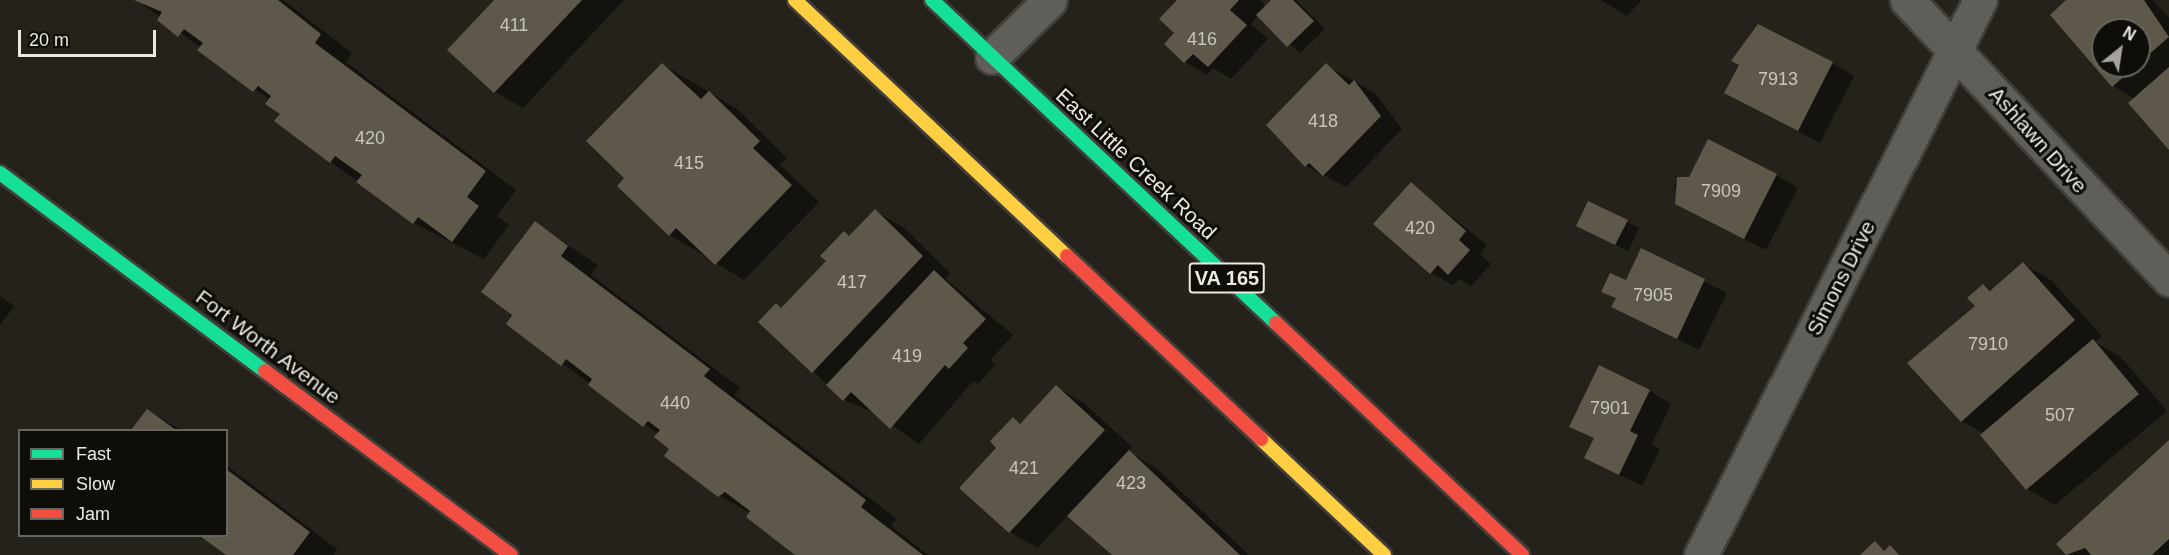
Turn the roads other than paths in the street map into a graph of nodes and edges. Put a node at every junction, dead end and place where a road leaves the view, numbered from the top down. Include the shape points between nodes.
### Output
1 (795, 0) edge
2 (932, 0) edge
3 (1050, 0) edge
4 (1907, 0) edge
5 (1980, 0) edge
6 (1956, 50) junction
7 (992, 57) junction
8 (0, 173) edge
9 (2169, 279) edge
10 (511, 555) edge
11 (1384, 555) edge
12 (1522, 555) edge
13 (1701, 555) edge

1 - 11 main road
2 - 7 main road, East Little Creek Road / VA 165
3 - 7 street
4 - 6 street, Ashlawn Drive
5 - 6 street, Simons Drive
6 - 9 street, Ashlawn Drive
6 - 13 street, Simons Drive
7 - 12 main road, East Little Creek Road / VA 165
8 - 10 main road, Fort Worth Avenue

